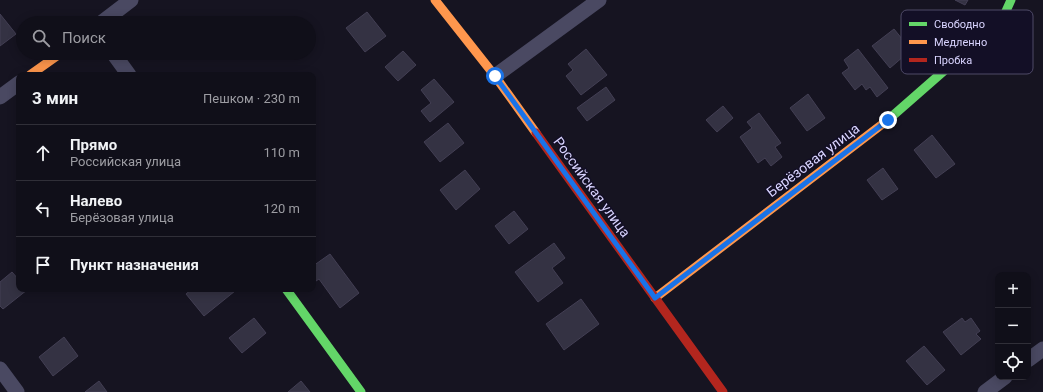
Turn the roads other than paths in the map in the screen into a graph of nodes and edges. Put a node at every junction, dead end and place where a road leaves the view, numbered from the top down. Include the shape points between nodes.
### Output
1 (131, 0) edge
2 (435, 0) edge
3 (599, 0) edge
4 (1011, 0) edge
5 (1006, 10) edge
6 (110, 16) edge
7 (50, 60) edge
8 (118, 60) edge
9 (34, 72) edge
10 (127, 72) edge
11 (940, 74) edge
12 (495, 76) junction
13 (16, 85) edge
14 (0, 97) edge
15 (288, 292) edge
16 (655, 298) junction
17 (1043, 349) edge
18 (1031, 358) edge
19 (0, 369) edge
20 (1001, 380) edge
21 (17, 392) edge
22 (361, 392) edge
23 (723, 392) edge
24 (985, 392) edge

1 - 6 street
2 - 12 street, Российская улица
3 - 12 street
4 - 5 street, Берёзовая улица
7 - 9 street
8 - 10 street
11 - 16 street, Берёзовая улица via 888,120
12 - 16 street, Российская улица
13 - 14 street
15 - 22 street
16 - 23 street, Российская улица
17 - 18 street
19 - 21 street
20 - 24 street

